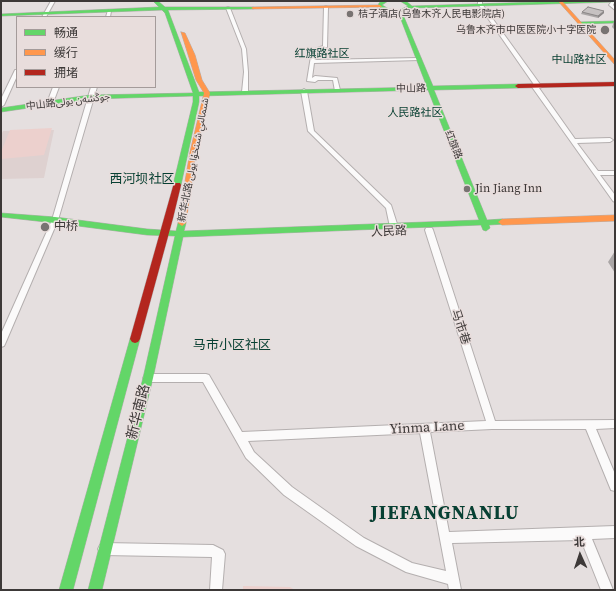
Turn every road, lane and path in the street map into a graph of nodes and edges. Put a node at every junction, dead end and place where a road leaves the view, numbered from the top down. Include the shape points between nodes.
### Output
1 (53, 1) edge
2 (155, 1) edge
3 (614, 1) edge
4 (560, 2) edge
5 (382, 3) edge
6 (480, 3) edge
7 (167, 6) edge
8 (404, 6) edge
9 (326, 7) junction
10 (228, 8) junction
11 (615, 9) edge
12 (109, 14) edge
13 (80, 15) edge
14 (1, 16) edge
15 (45, 16) edge
16 (615, 22) edge
17 (579, 23) junction
18 (419, 59) junction
19 (312, 62) junction
20 (615, 63) edge
21 (16, 73) edge
22 (193, 84) junction
23 (615, 84) edge
24 (537, 87) junction
25 (56, 88) edge
26 (94, 88) edge
27 (431, 89) junction
28 (337, 90) junction
29 (304, 91) junction
30 (202, 92) junction
31 (245, 92) junction
32 (164, 94) junction
33 (90, 97) junction
34 (50, 103) junction
35 (1, 105) edge
36 (1, 110) edge
37 (610, 140) dead end
38 (574, 141) junction
39 (615, 172) edge
40 (596, 173) junction
41 (615, 200) edge
42 (1, 215) edge
43 (615, 218) edge
44 (1, 222) edge
45 (54, 224) junction
46 (615, 224) edge
47 (485, 226) junction
48 (394, 227) junction
49 (429, 230) junction
50 (163, 236) junction
51 (180, 236) junction
52 (1, 344) edge
53 (148, 378) junction
54 (492, 424) junction
55 (589, 424) junction
56 (615, 424) edge
57 (424, 429) junction
58 (240, 437) junction
59 (615, 486) edge
60 (615, 532) edge
61 (584, 534) junction
62 (445, 538) junction
63 (104, 549) junction
64 (452, 579) junction
65 (66, 590) edge
66 (94, 590) edge
67 (216, 590) edge
68 (455, 590) edge
69 (607, 590) edge

1 - 15 street
2 - 7 main road, 新华北路 شىمالىي شىنخۇا يولى
3 - 4 main road
3 - 11 street via 611,5
4 - 6 main road
4 - 17 main road
5 - 8 main road via 384,9 392,11
5 - 9 main road
6 - 8 main road
6 - 24 street
7 - 10 main road
7 - 12 main road
7 - 22 main road, 新华北路 شىمالىي شىنخۇا يولى
7 - 30 main road, 新华北路 شىمالىي شىنخۇا يولى via 192,55
8 - 18 main road, 红旗路
9 - 10 main road
9 - 19 street via 325,47 314,50
10 - 31 street via 244,49
12 - 13 main road
13 - 15 main road
14 - 15 main road
16 - 17 main road
17 - 20 main road
18 - 19 street
18 - 27 main road, 红旗路
19 - 28 street via 309,80 335,79
21 - 35 street
22 - 30 main road, 新华北路 شىمالىي شىنخۇا يولى
22 - 32 main road via 185,90
23 - 24 main road, 中山路
24 - 27 main road, 中山路
24 - 38 street
25 - 34 street
26 - 33 street
27 - 28 main road, 中山路
27 - 47 main road, 红旗路
28 - 29 main road, 中山路
29 - 31 main road, 中山路
29 - 48 street via 311,131 389,207
30 - 31 main road, 中山路
30 - 32 main road, 中山路جوڭشەن يولى
30 - 50 main road, 新华北路 شىمالىي شىنخۇا يولى
30 - 51 main road, 新华北路 شىمالىي شىنخۇا يولى
32 - 33 main road, 中山路جوڭشەن يولى
33 - 34 main road, 中山路جوڭشەن يولى
33 - 45 street
34 - 36 main road, 中山路جوڭشەن يولى
37 - 38 street
38 - 40 street
39 - 40 street
40 - 41 street
42 - 45 main road
43 - 47 main road, 人民路
44 - 45 main road
45 - 50 main road, 人民路 via 141,239
45 - 52 street
46 - 47 main road, 人民路
47 - 48 main road, 人民路
47 - 49 main road, 人民路
48 - 51 main road, 人民路
49 - 51 main road, 人民路
49 - 54 street, 马市巷
50 - 51 main road, 人民路
50 - 65 main road, 新华南路
51 - 53 main road, 新华南路
53 - 58 street via 206,378
53 - 63 main road, 新华南路
54 - 55 street, Yinma Lane
54 - 57 street, Yinma Lane
55 - 56 street, Yinma Lane
55 - 59 street
57 - 58 street, Yinma Lane
57 - 62 street
58 - 64 street via 250,455 288,491 360,542 410,568
60 - 61 street
61 - 62 street
61 - 69 street
62 - 64 street
63 - 66 main road, 新华南路
63 - 67 street via 213,551 219,554
64 - 68 street

